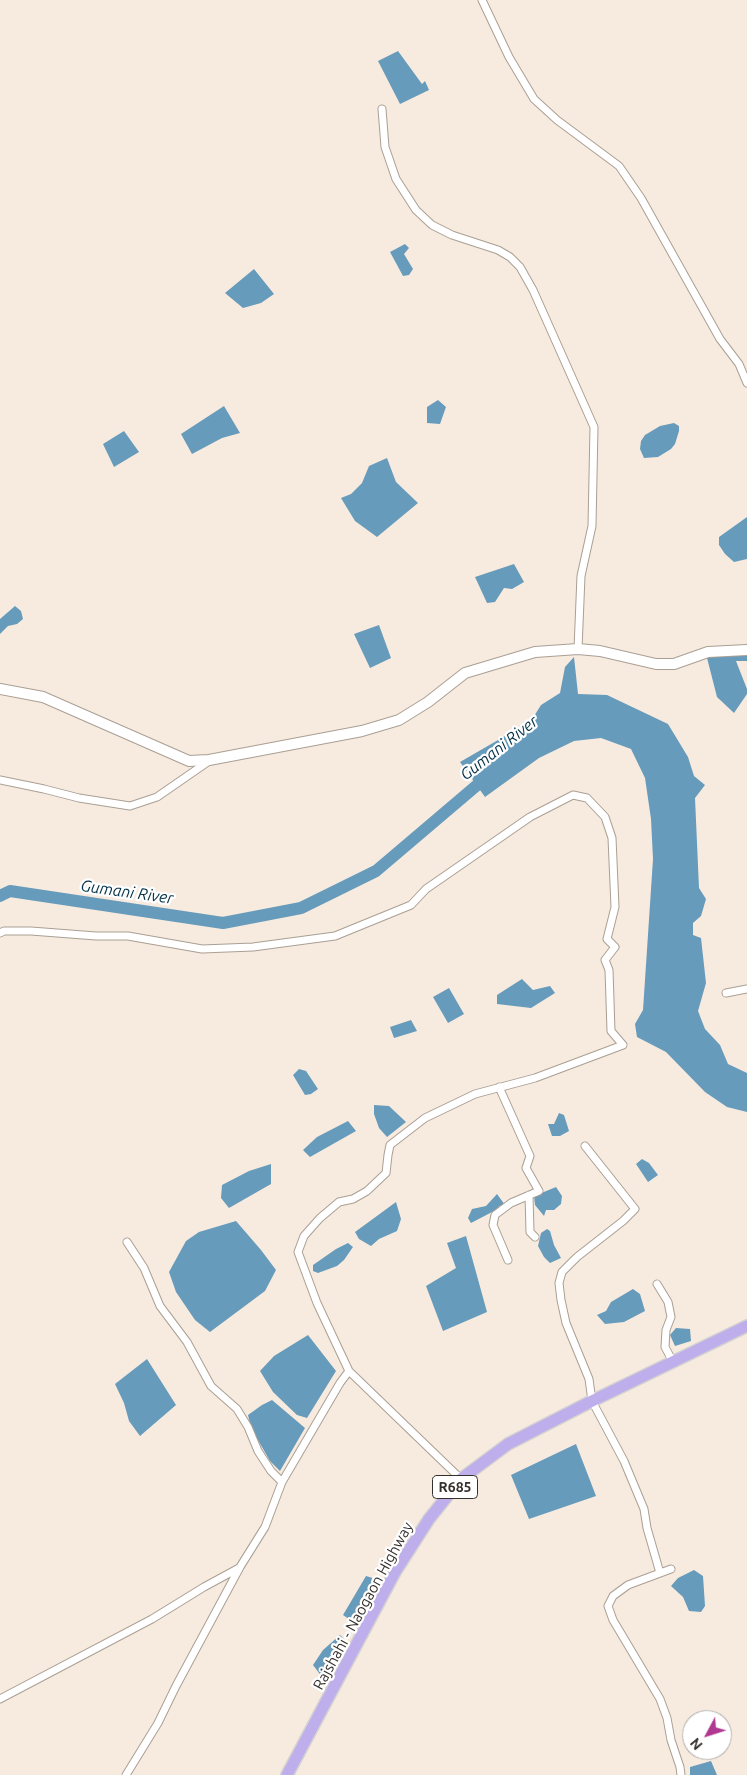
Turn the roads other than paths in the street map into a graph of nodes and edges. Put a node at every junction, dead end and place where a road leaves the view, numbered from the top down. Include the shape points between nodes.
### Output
1 (482, 0) edge
2 (382, 109) dead end
3 (747, 383) edge
4 (578, 649) junction
5 (747, 650) edge
6 (0, 689) edge
7 (209, 760) junction
8 (0, 780) edge
9 (0, 933) edge
10 (747, 989) edge
11 (726, 993) dead end
12 (499, 1087) junction
13 (584, 1146) dead end
14 (529, 1195) junction
15 (535, 1238) dead end
16 (127, 1242) dead end
17 (508, 1260) dead end
18 (657, 1284) dead end
19 (747, 1326) edge
20 (673, 1362) junction
21 (349, 1371) junction
22 (592, 1401) junction
23 (462, 1479) junction
24 (282, 1482) junction
25 (240, 1568) junction
26 (671, 1569) dead end
27 (660, 1573) junction
28 (0, 1699) edge
29 (126, 1775) edge
30 (287, 1775) edge
31 (681, 1775) edge

1 - 3 street via 509,57 534,99 619,166 641,198 720,339 739,364
2 - 4 street via 385,147 396,179 416,210 432,225 498,250 510,256 520,267 594,427 592,526 581,576
4 - 5 street via 600,650 656,664 674,664 708,652
4 - 7 street via 535,652 465,673 399,720 362,731
6 - 7 street via 43,697 189,761
7 - 8 street via 157,797 130,806
9 - 12 street via 31,931 128,936 202,949 253,948 335,936 411,905 426,889 530,817 573,795 587,798 605,817 612,838 615,906 607,939 615,947 605,960 609,970 611,1030 623,1045 535,1078
10 - 11 street
12 - 14 street via 530,1156 526,1168 539,1191
12 - 21 street via 475,1094 425,1118 390,1145 386,1173 367,1191 339,1202 304,1236 298,1252 317,1303
13 - 22 street via 635,1209 577,1257 562,1272 559,1283 566,1323 589,1379
14 - 15 street via 530,1232
14 - 17 street via 495,1215 492,1224
16 - 24 street via 144,1268 160,1306 188,1342 211,1386 237,1410 258,1451
18 - 20 street via 668,1302 671,1317 665,1347
19 - 20 main road, Rajshahi - Naogaon Highway / R685
20 - 22 main road, Rajshahi - Naogaon Highway / R685
21 - 23 street
21 - 24 street
22 - 23 main road, Rajshahi - Naogaon Highway / R685 via 508,1444
22 - 27 street via 624,1461 644,1509 646,1528
23 - 30 main road, Rajshahi - Naogaon Highway / R685 via 429,1519 395,1572
24 - 25 street via 265,1527
25 - 28 street via 152,1619
25 - 29 street via 158,1723
26 - 27 street
27 - 31 street via 628,1585 613,1596 608,1606 660,1699

